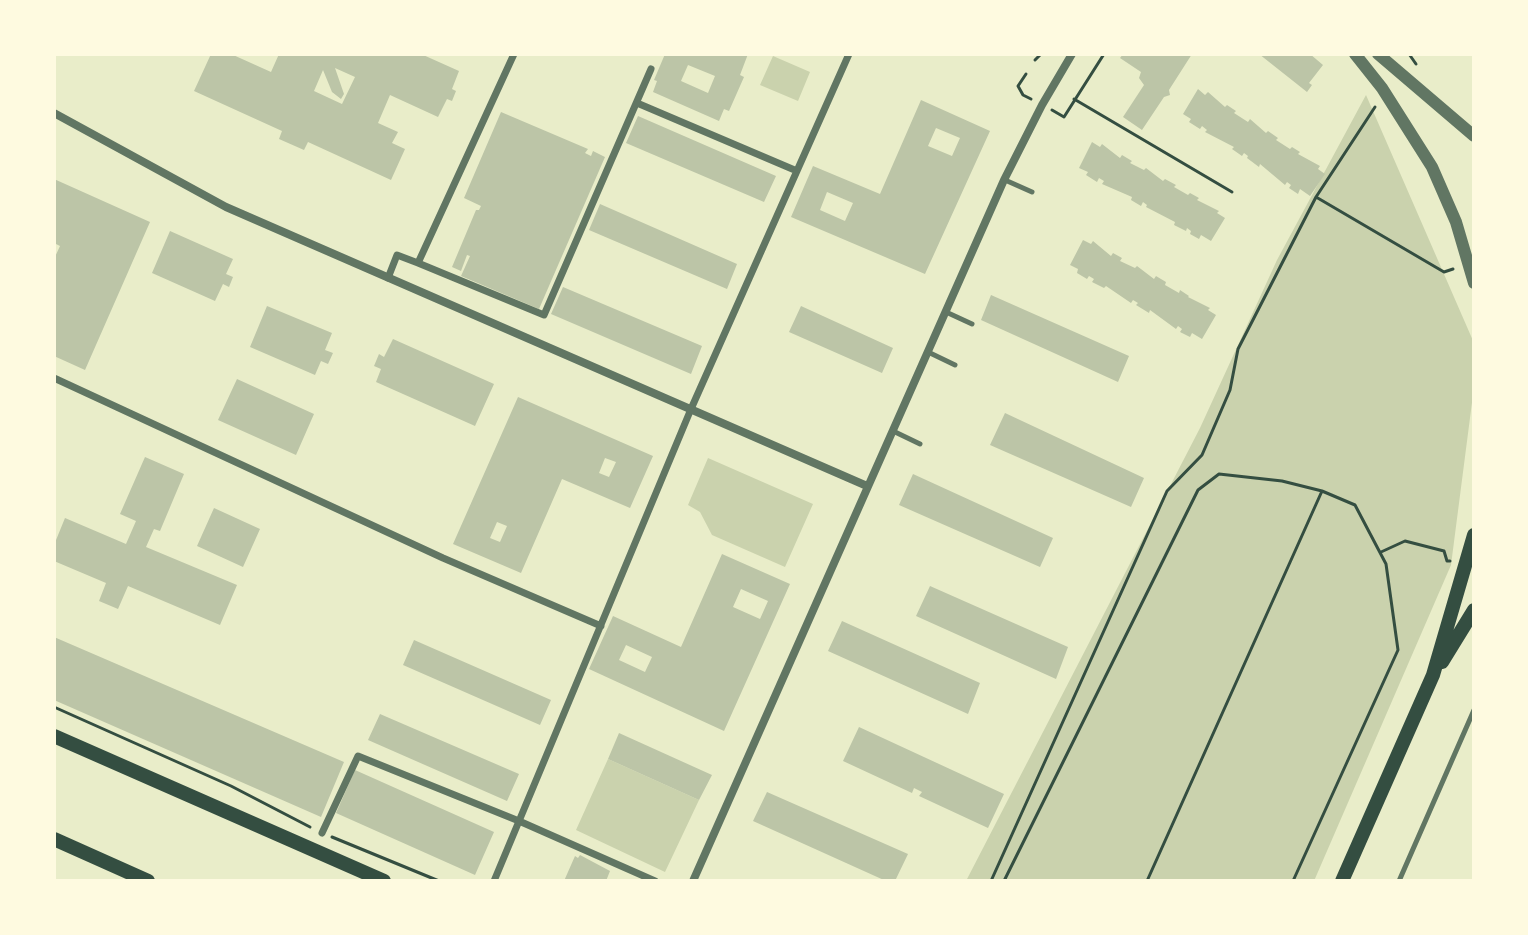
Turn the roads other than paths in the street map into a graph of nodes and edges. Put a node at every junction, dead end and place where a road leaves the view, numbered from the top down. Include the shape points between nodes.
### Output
1 (514, 54) edge
2 (849, 54) edge
3 (1072, 54) edge
4 (1355, 54) edge
5 (1378, 54) edge
6 (651, 69) dead end
7 (637, 103) junction
8 (54, 113) edge
9 (1474, 136) edge
10 (797, 171) junction
11 (1004, 180) junction
12 (1032, 192) dead end
13 (418, 263) junction
14 (388, 278) junction
15 (1474, 283) edge
16 (945, 312) junction
17 (972, 324) dead end
18 (927, 351) junction
19 (955, 365) dead end
20 (54, 378) edge
21 (691, 409) junction
22 (892, 431) junction
23 (920, 444) dead end
24 (867, 486) junction
25 (1474, 535) edge
26 (1474, 610) edge
27 (601, 626) junction
28 (1433, 675) junction
29 (1474, 710) edge
30 (54, 736) edge
31 (519, 821) junction
32 (322, 833) dead end
33 (54, 839) edge
34 (148, 881) edge
35 (384, 881) edge
36 (494, 881) edge
37 (655, 881) edge
38 (693, 881) edge
39 (1342, 881) edge
40 (1399, 881) edge

1 - 13 street
2 - 10 street
3 - 11 street
4 - 15 street via 1437,175
5 - 9 street
6 - 7 street
7 - 10 street
7 - 13 street via 544,315
8 - 14 street via 226,207
10 - 21 street
11 - 12 lane
11 - 16 street
13 - 14 street via 397,255
14 - 21 street
16 - 17 lane
16 - 18 street
18 - 19 lane
18 - 22 street
20 - 27 street
21 - 24 street
21 - 27 street
22 - 23 lane
22 - 24 street
24 - 38 street
25 - 28 main road
26 - 28 main road
27 - 31 street
28 - 39 main road
29 - 40 lane
30 - 35 main road
31 - 32 street via 358,756
31 - 36 street
31 - 37 street
33 - 34 main road

